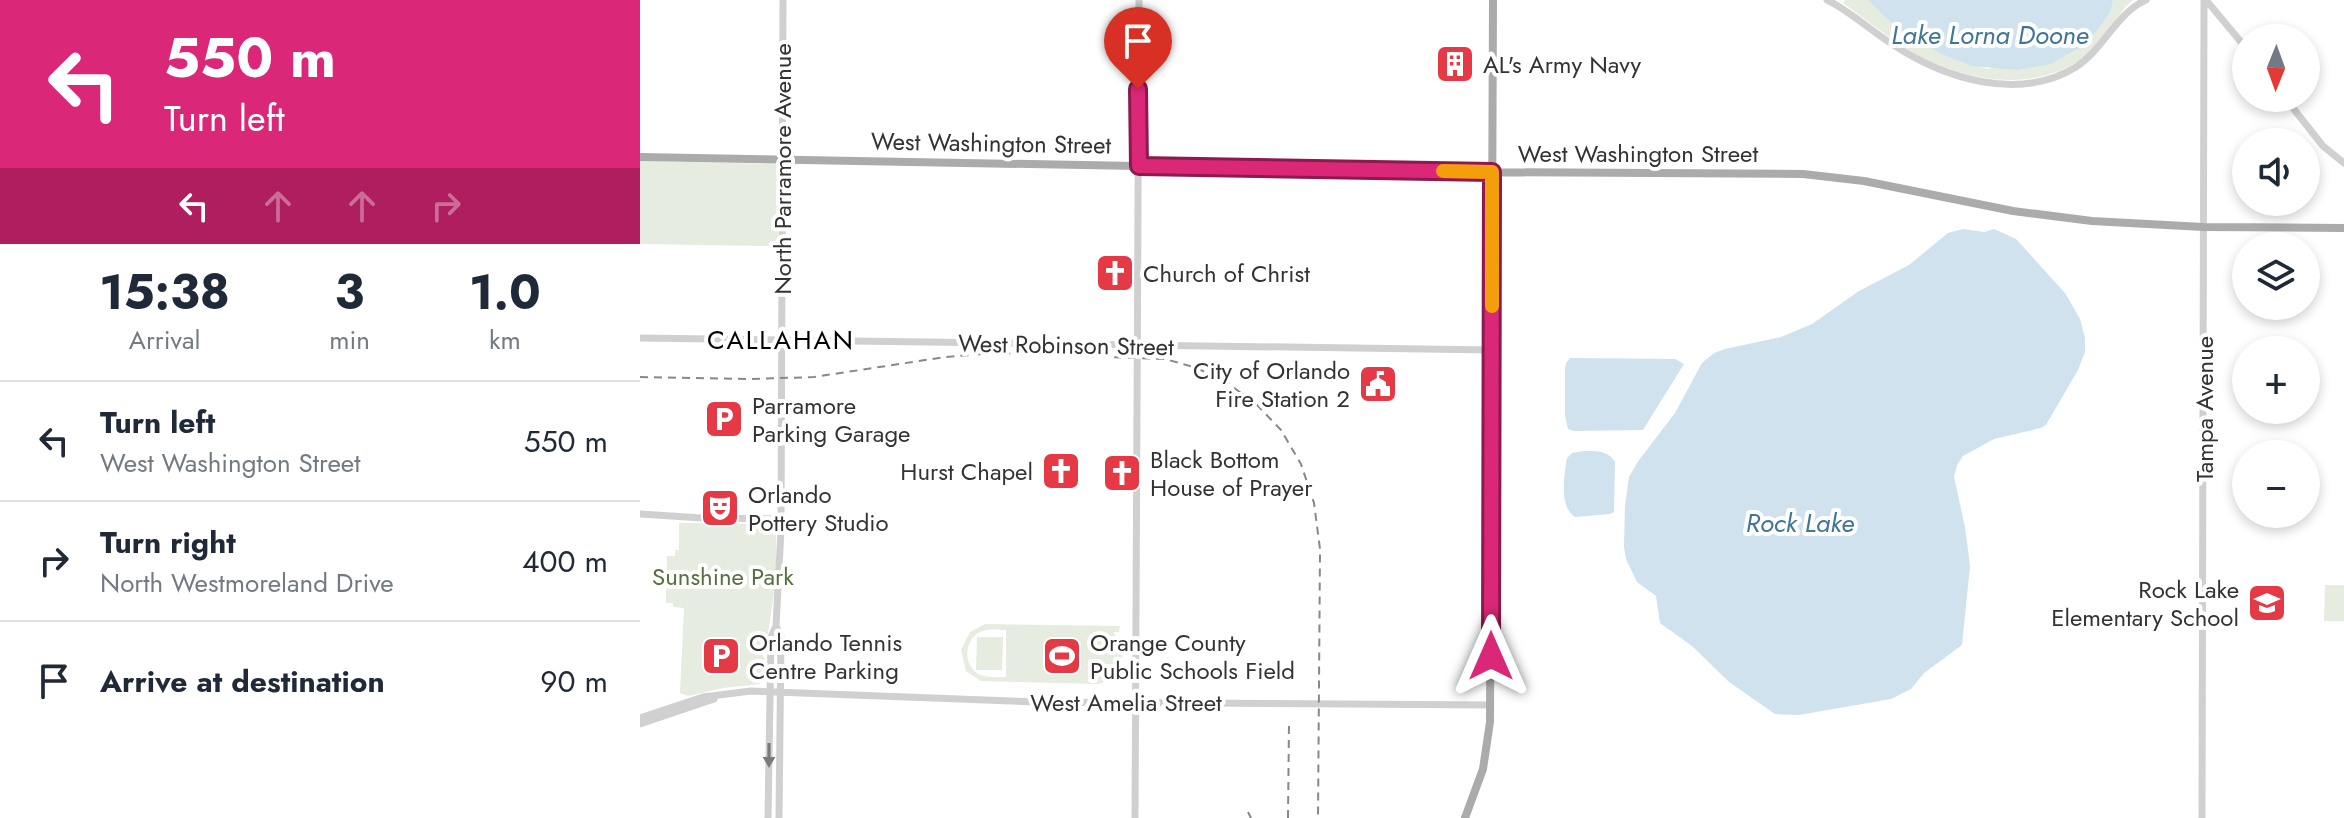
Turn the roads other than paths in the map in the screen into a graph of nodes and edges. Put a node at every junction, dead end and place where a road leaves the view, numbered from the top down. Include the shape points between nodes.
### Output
1 (783, 0) edge
2 (1139, 0) edge
3 (1493, 0) edge
4 (1827, 0) edge
5 (2146, 0) edge
6 (2205, 0) edge
7 (1839, 3) edge
8 (2232, 32) edge
9 (2296, 112) edge
10 (640, 157) edge
11 (782, 159) junction
12 (2344, 163) edge
13 (1139, 166) junction
14 (1492, 172) junction
15 (2203, 227) junction
16 (2344, 228) edge
17 (640, 338) edge
18 (781, 340) junction
19 (1137, 347) junction
20 (1492, 350) junction
21 (640, 514) edge
22 (781, 519) junction
23 (770, 693) junction
24 (1135, 703) junction
25 (1490, 705) junction
26 (640, 718) edge
27 (640, 724) edge
28 (768, 818) edge
29 (779, 818) edge
30 (1135, 818) edge
31 (1465, 818) edge
32 (2202, 818) edge

1 - 11 street, North Parramore Avenue
2 - 13 street
3 - 14 main road
4 - 7 street
5 - 7 street via 2078,66 2020,85 1983,83 1923,61
6 - 8 street
6 - 15 street, Tampa Avenue
9 - 12 street
10 - 11 main road, West Washington Street
11 - 13 main road, West Washington Street
11 - 18 street, North Parramore Avenue
13 - 14 main road, West Washington Street
13 - 19 street
14 - 15 main road, West Washington Street via 1835,177 2045,216
14 - 20 main road
15 - 16 main road, West Washington Street
15 - 32 street, Tampa Avenue
17 - 18 street, West Robinson Street
18 - 19 street, West Robinson Street
18 - 22 street, North Parramore Avenue
19 - 20 street, West Robinson Street
19 - 24 street
20 - 25 main road
21 - 22 street
22 - 23 street, North Parramore Avenue via 776,626 781,636
23 - 24 street, West Amelia Street
23 - 26 street, West Amelia Street via 718,694
23 - 27 street, West Amelia Street via 714,699
23 -> 28 street, North Parramore Avenue
23 - 29 street, North Parramore Avenue
24 - 25 street, West Amelia Street
24 - 30 street
25 - 31 main road via 1483,769

